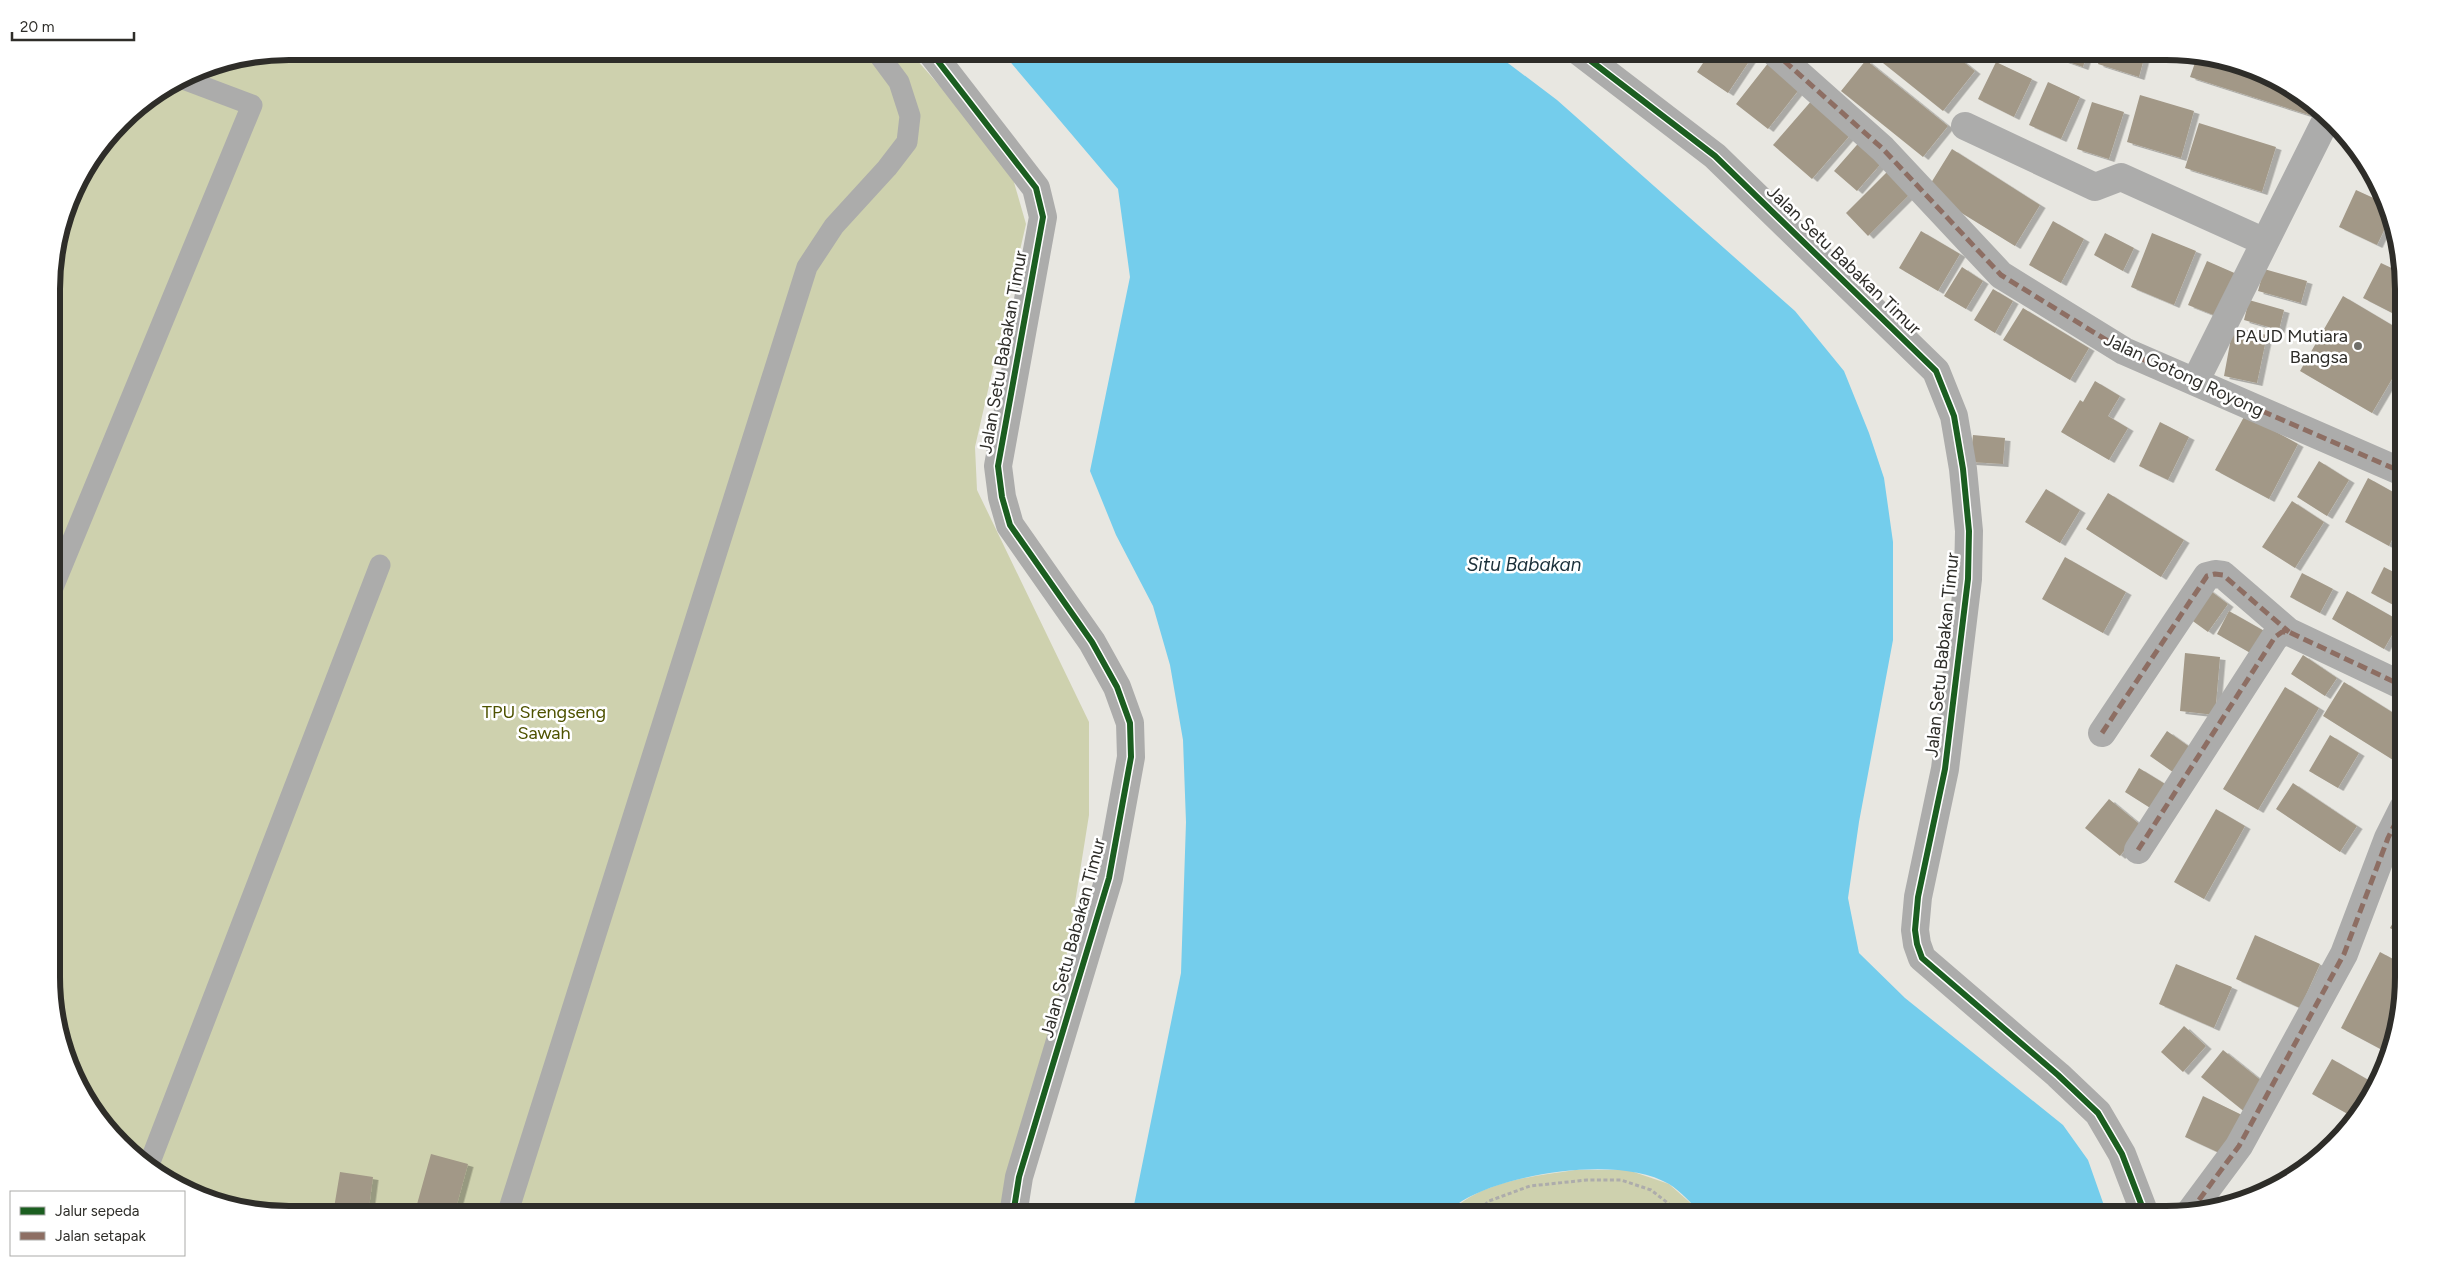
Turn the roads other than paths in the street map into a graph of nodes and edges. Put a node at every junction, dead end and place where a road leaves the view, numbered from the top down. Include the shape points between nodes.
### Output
1 (883, 60) edge
2 (937, 60) edge
3 (1590, 60) edge
4 (1791, 60) edge
5 (193, 81) edge
6 (2324, 124) edge
7 (1965, 126) dead end
8 (2265, 242) junction
9 (2195, 382) junction
10 (2395, 469) edge
11 (380, 564) dead end
12 (60, 571) edge
13 (2289, 632) junction
14 (2395, 682) edge
15 (2102, 733) dead end
16 (2395, 828) edge
17 (2138, 850) dead end
18 (151, 1160) edge
19 (2196, 1204) edge
20 (510, 1206) edge
21 (1014, 1206) edge
22 (2142, 1206) edge

1 - 20 lane via 899,82 910,116 907,142 834,226 807,267
2 - 21 street, Jalan Setu Babakan Timur via 1036,188 1043,217 998,466 1010,525 1092,642 1117,687 1130,722 1131,757 1109,878 1019,1178
3 - 22 street, Jalan Setu Babakan Timur via 1715,156 1936,371 1954,416 1963,469 1969,531 1968,579 1945,769 1918,897 1917,944 1922,958 2098,1113 2122,1154
4 - 9 street, Jalan Gotong Royong via 1883,149 2001,275 2124,351
5 - 12 lane via 252,105
6 - 8 street
7 - 8 street via 2096,187 2121,177
8 - 9 street
9 - 10 street, Jalan Gotong Royong
11 - 18 lane
13 - 14 street
13 - 15 street via 2223,575 2207,576
13 - 17 street via 2282,632 2275,638
16 - 19 street via 2388,838 2344,954 2239,1146

